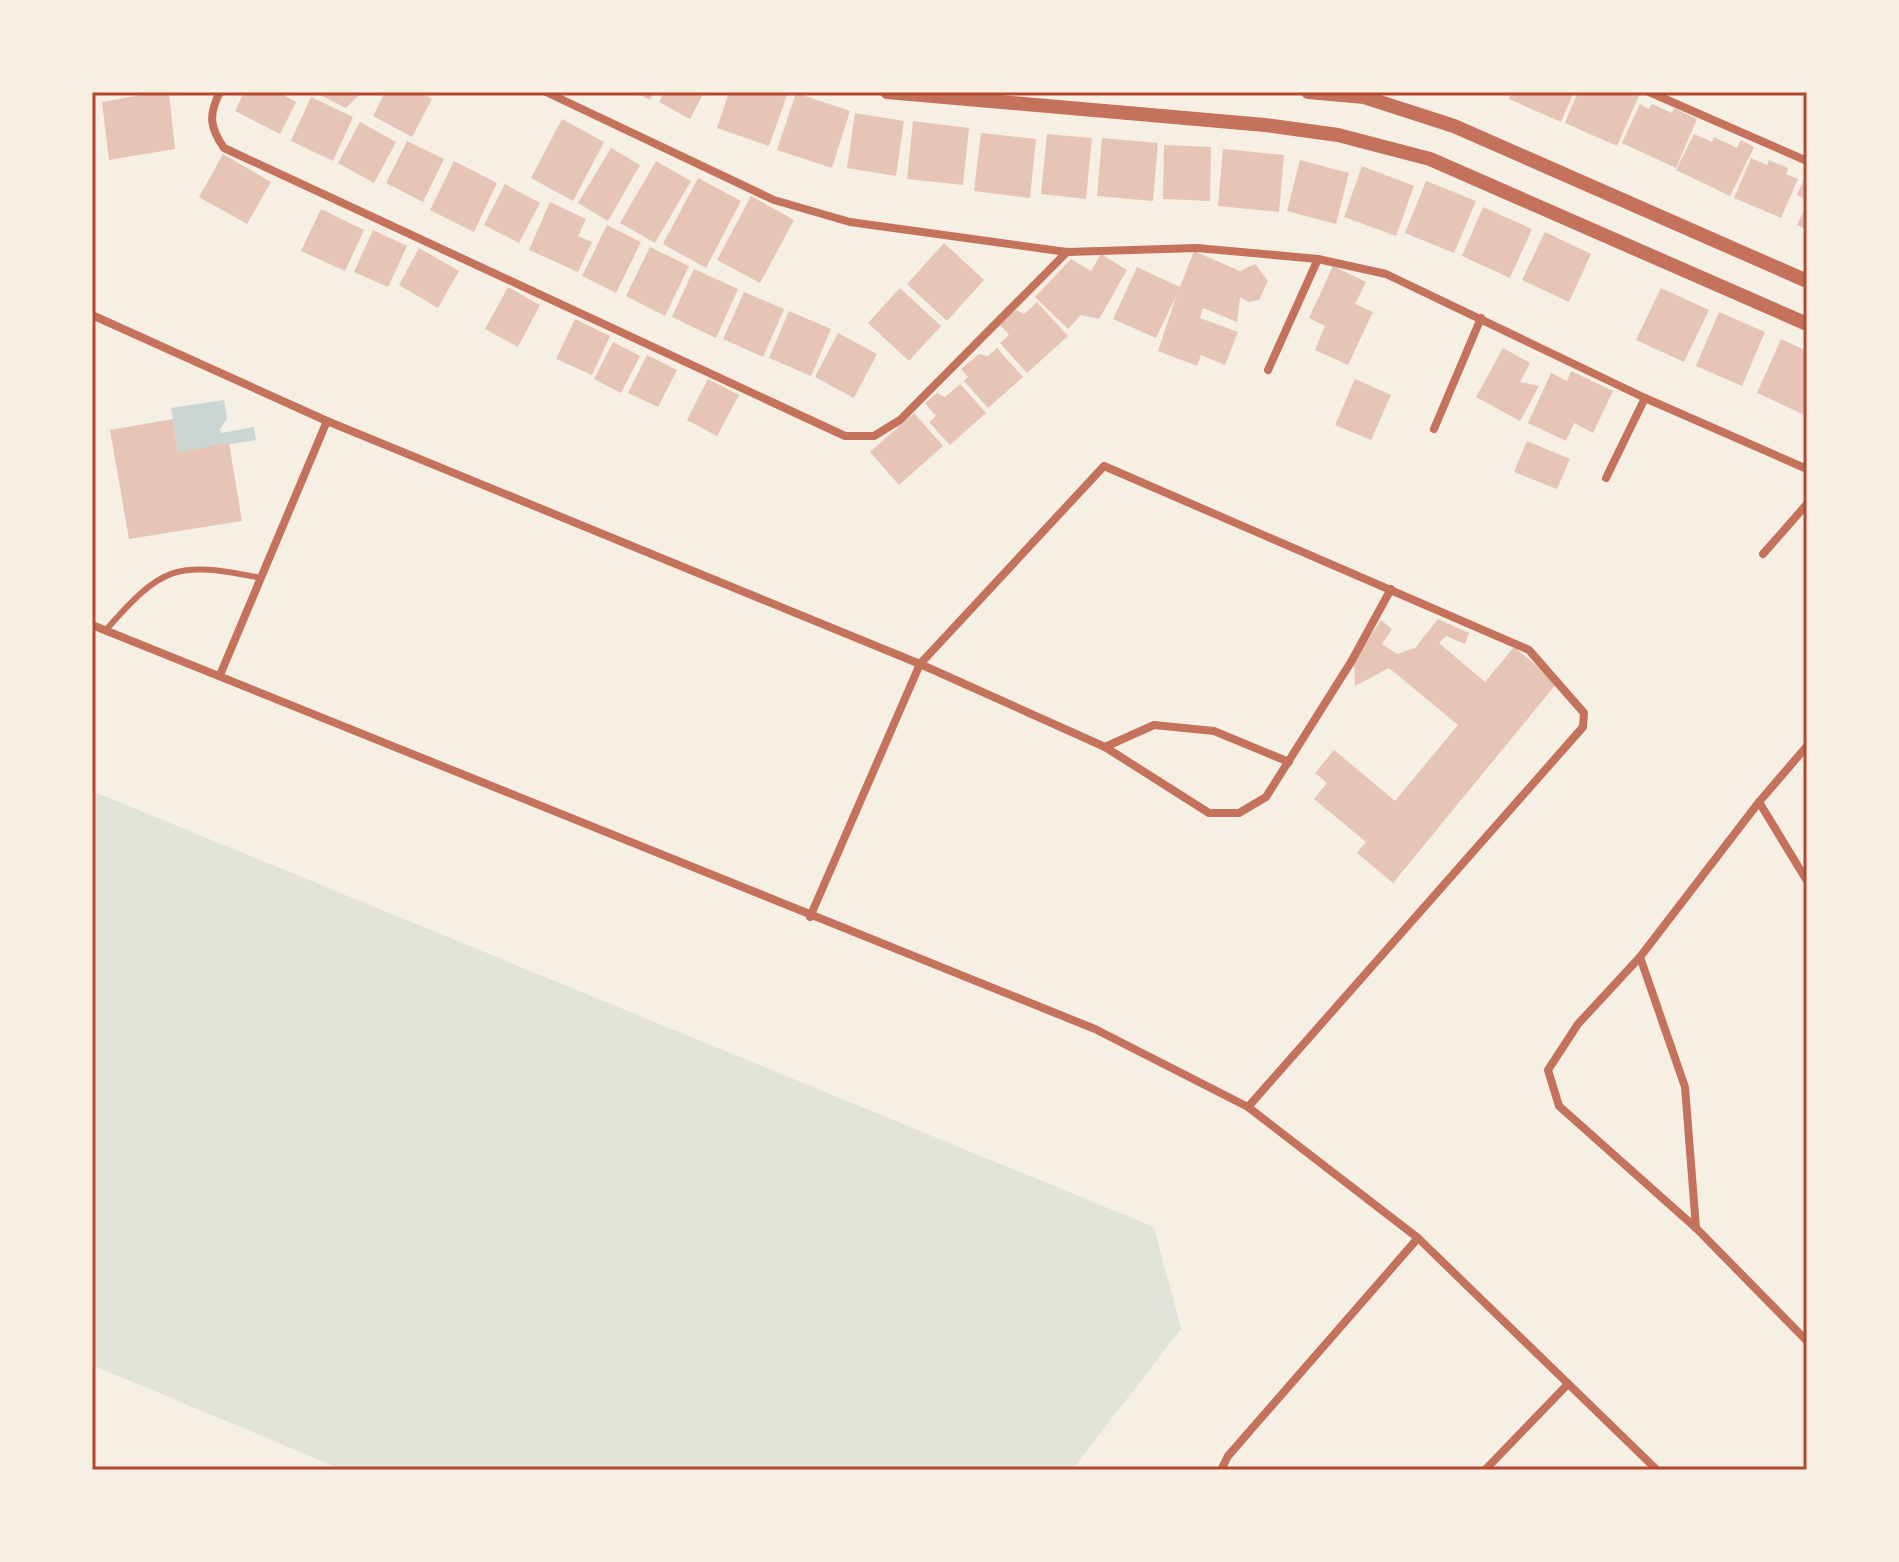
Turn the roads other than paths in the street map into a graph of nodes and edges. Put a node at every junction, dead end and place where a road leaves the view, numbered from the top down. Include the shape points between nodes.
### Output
1 (220, 92) edge
2 (546, 92) edge
3 (887, 92) edge
4 (1308, 92) edge
5 (1649, 92) edge
6 (1807, 161) edge
7 (1067, 252) junction
8 (1318, 259) junction
9 (1807, 281) edge
10 (92, 315) edge
11 (1481, 318) junction
12 (1807, 324) edge
13 (1268, 370) dead end
14 (1645, 398) junction
15 (327, 421) junction
16 (1434, 429) dead end
17 (1807, 469) edge
18 (1606, 478) dead end
19 (1807, 504) edge
20 (1763, 554) dead end
21 (261, 578) junction
22 (1391, 589) junction
23 (92, 625) edge
24 (105, 631) junction
25 (920, 664) junction
26 (220, 675) junction
27 (1807, 746) edge
28 (1105, 747) junction
29 (1289, 762) junction
30 (1759, 802) junction
31 (1807, 881) edge
32 (810, 917) junction
33 (1640, 957) junction
34 (1248, 1107) junction
35 (1696, 1228) junction
36 (1418, 1238) junction
37 (1807, 1341) edge
38 (1568, 1384) junction
39 (1221, 1470) edge
40 (1485, 1470) edge
41 (1657, 1470) edge

1 - 7 street via 211,109 212,131 224,148 845,436 874,436 900,420
2 - 7 street via 774,200 850,222
3 - 12 street via 1265,125 1354,139 1430,159
4 - 9 street via 1364,97 1454,126
5 - 6 street
7 - 8 street via 1197,248
8 - 11 street via 1386,274
8 - 13 street
10 - 15 street
11 - 14 street
11 - 16 street
14 - 17 street
14 - 18 street
15 - 21 street
15 - 25 street
19 - 20 street
21 - 24 lane via 195,567 164,577 144,586
21 - 26 street
22 - 25 street via 1104,466
22 - 29 street
22 - 34 street via 1529,650 1584,713 1583,727
23 - 24 street
24 - 26 street
25 - 28 street
25 - 32 street
26 - 32 street
27 - 30 street
28 - 29 street via 1154,725 1214,731
28 - 29 street via 1209,813 1239,813 1266,797
30 - 31 street
30 - 33 street
32 - 34 street via 1095,1029
33 - 35 street via 1685,1087
33 - 35 street via 1578,1024 1548,1070 1559,1106
34 - 36 street
35 - 37 street
36 - 38 street
36 - 39 street
38 - 40 street
38 - 41 street

